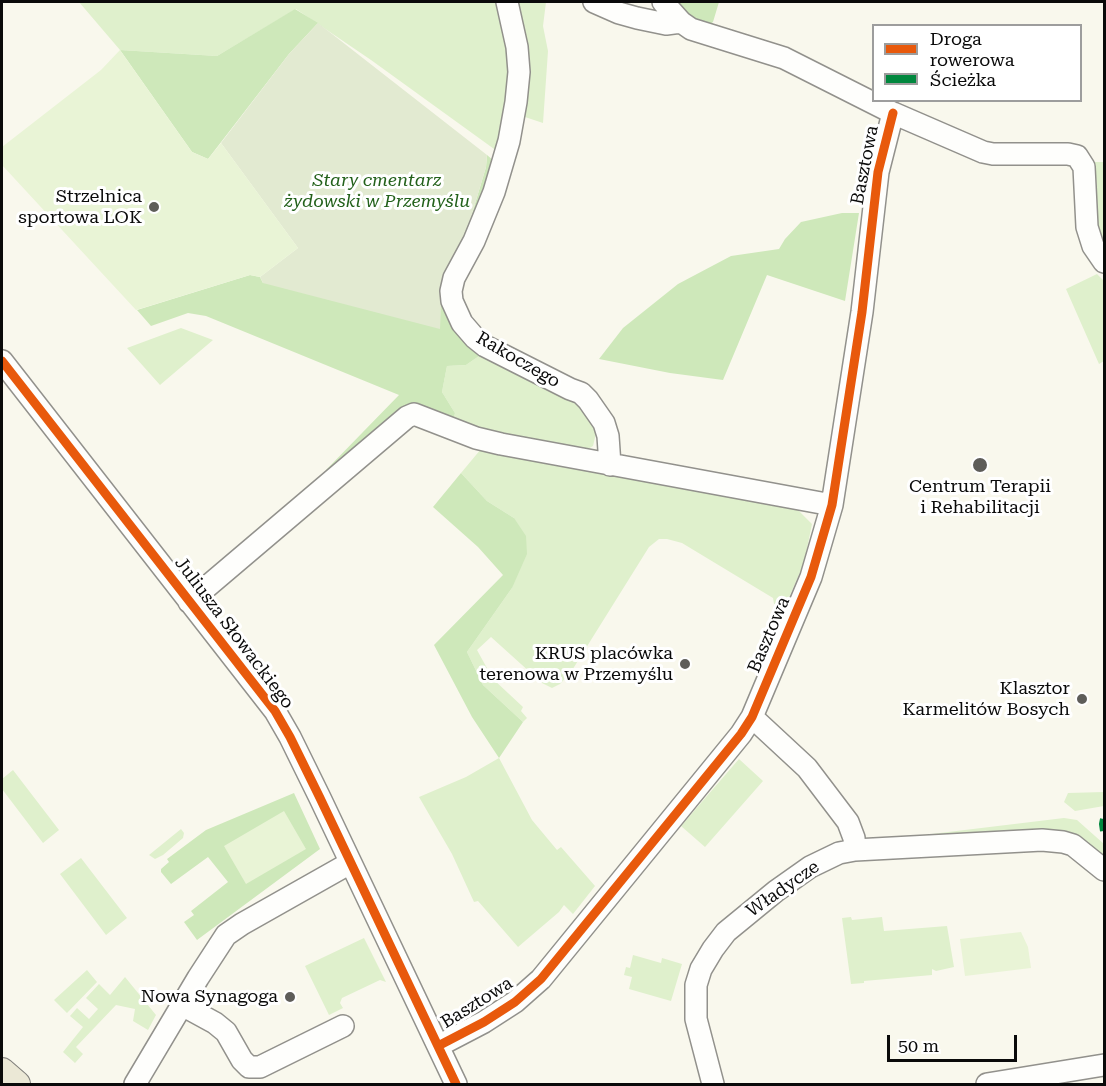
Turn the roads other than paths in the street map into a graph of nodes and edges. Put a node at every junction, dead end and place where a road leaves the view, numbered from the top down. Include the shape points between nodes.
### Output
1 (507, 2) edge
2 (594, 2) edge
3 (663, 2) edge
4 (681, 22) junction
5 (893, 113) junction
6 (1104, 262) edge
7 (2, 361) edge
8 (610, 465) junction
9 (832, 505) junction
10 (189, 602) junction
11 (752, 717) junction
12 (855, 850) junction
13 (350, 863) junction
14 (1104, 870) edge
15 (182, 1005) junction
16 (343, 1026) dead end
17 (438, 1046) junction
18 (1104, 1065) edge
19 (2, 1071) edge
20 (18, 1084) edge
21 (135, 1084) edge
22 (456, 1084) edge
23 (713, 1084) edge
24 (987, 1084) edge

1 - 8 street, Rakoczego via 517,47 516,102 494,192 454,278 452,301 462,323 485,346 588,400 604,423
2 - 4 street via 636,18 666,24
3 - 4 street
4 - 5 street via 703,34 783,58
5 - 6 street via 993,154 1077,156 1084,167 1087,227
5 - 9 street, Basztowa via 878,172 862,312
7 - 10 street, Juliusza Słowackiego
8 - 9 street
8 - 10 street via 501,444 410,414
9 - 11 street, Basztowa via 811,577
10 - 13 street, Juliusza Słowackiego via 274,711
11 - 12 street via 807,768 848,822
11 - 17 street, Basztowa via 542,979 484,1022
12 - 14 street, Władycze via 1053,841 1073,845
12 - 23 street, Władycze via 838,853 810,867 776,891 726,932 707,958 696,985 695,1008
13 - 15 street via 226,935
13 - 17 street, Juliusza Słowackiego
15 - 16 street via 226,1032 249,1068 260,1067
15 - 21 street
17 - 22 street, Juliusza Słowackiego
18 - 24 street
19 - 20 main road

